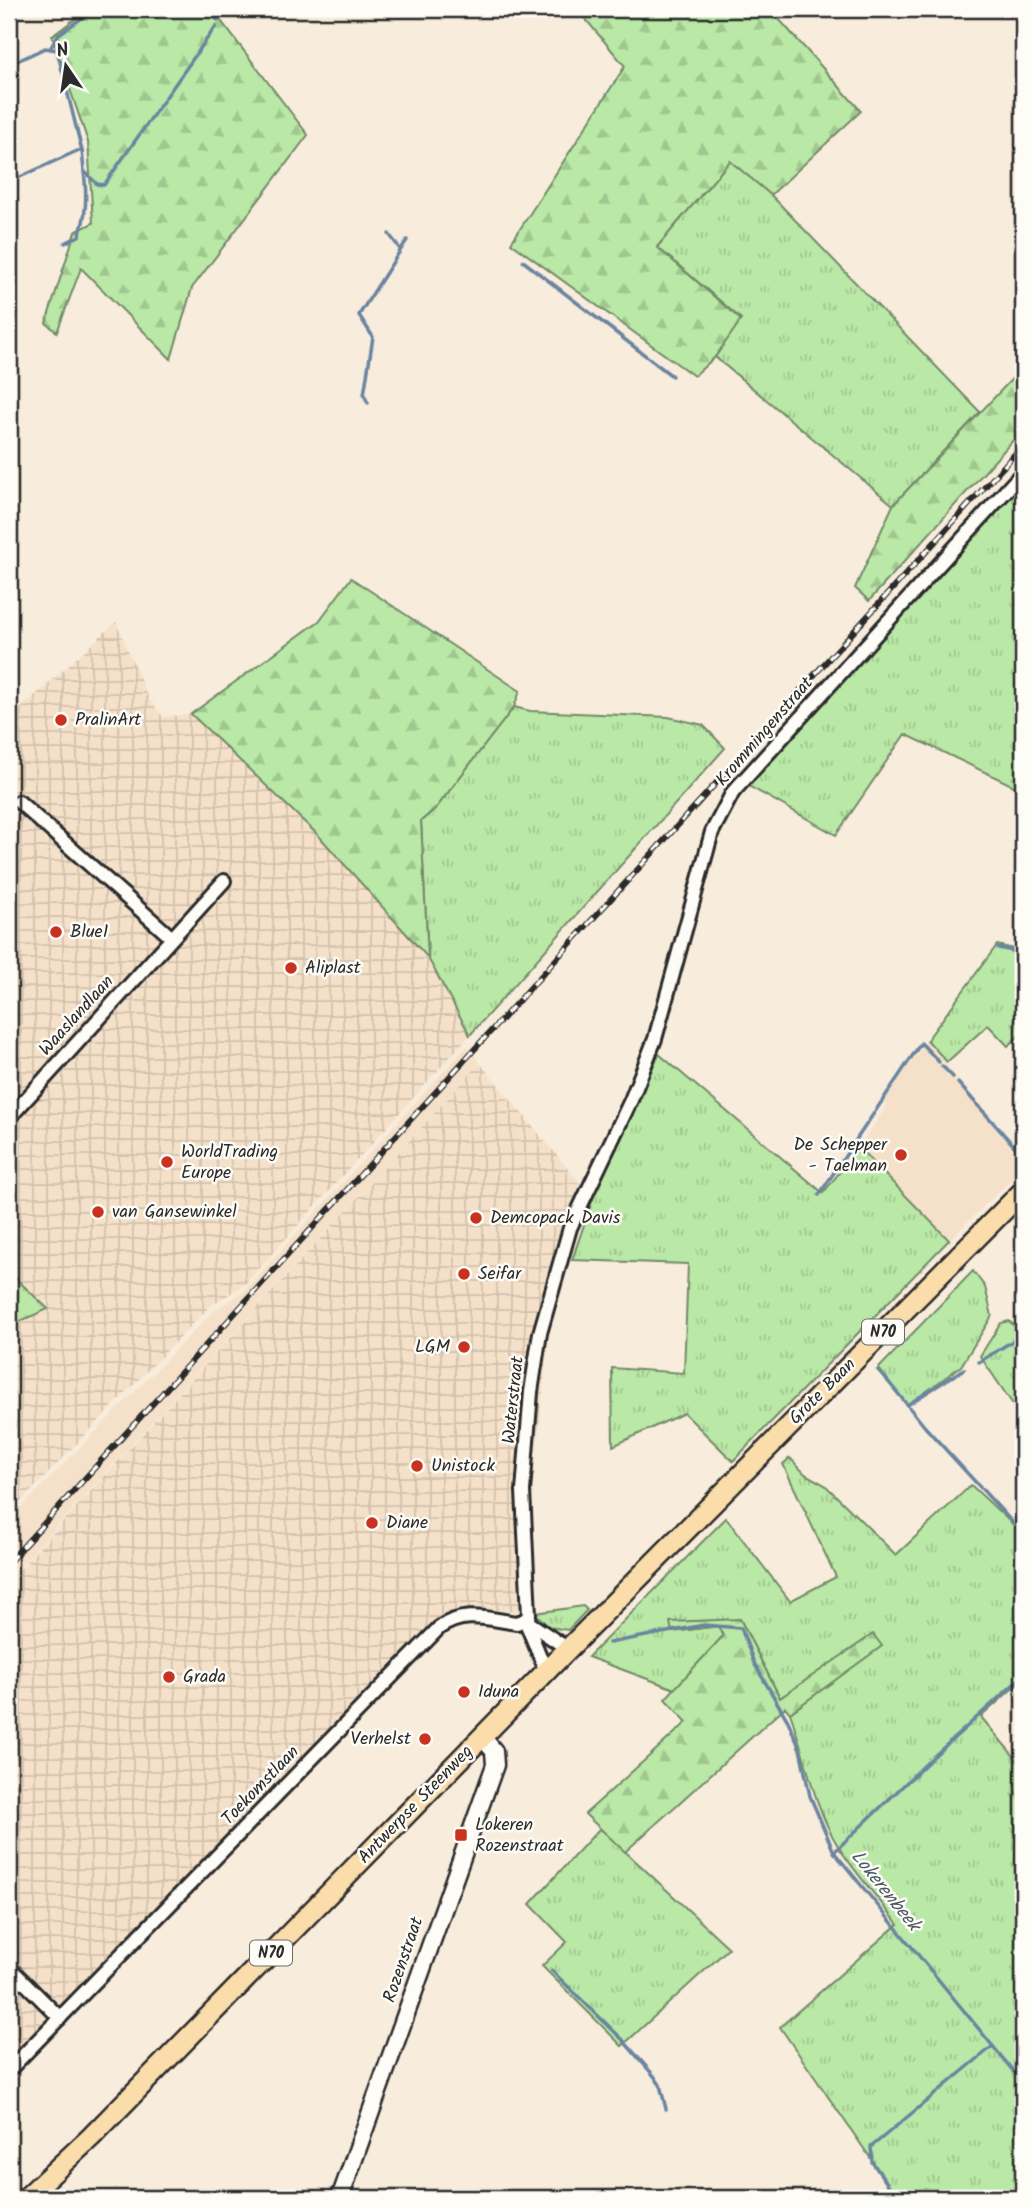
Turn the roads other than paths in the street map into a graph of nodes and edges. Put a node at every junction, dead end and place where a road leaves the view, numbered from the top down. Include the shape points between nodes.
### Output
1 (1023, 472) edge
2 (19, 802) dead end
3 (224, 881) dead end
4 (172, 938) junction
5 (9, 1118) edge
6 (1023, 1191) edge
7 (570, 1228) joint
8 (742, 1474) joint
9 (524, 1620) junction
10 (568, 1649) junction
11 (546, 1671) junction
12 (482, 1737) junction
13 (9, 1967) edge
14 (60, 2018) junction
15 (9, 2070) edge
16 (91, 2137) junction
17 (26, 2198) edge
18 (39, 2198) edge
19 (341, 2198) edge

1 - 7 street, Krommingenstraat via 721,810 645,1069
2 - 4 street
3 - 4 street, Waaslandlaan
4 - 5 street, Waaslandlaan
6 - 8 main road, Grote Baan / N70
7 - 9 street, Waterstraat via 540,1333 531,1392 523,1491 529,1615
8 - 10 main road, Antwerpse Steenweg / N70
9 - 10 street
9 - 11 street
9 - 14 street, Toekomstlaan via 465,1616 439,1628
10 - 11 main road, Antwerpse Steenweg / N70
11 - 12 main road, Antwerpse Steenweg / N70
12 - 16 main road, Antwerpse Steenweg / N70
12 - 19 street, Rozenstraat via 494,1751 495,1765
13 - 14 street
14 - 15 street, Toekomstlaan
16 - 17 main road, Antwerpse Steenweg / N70
16 - 18 main road, Antwerpse Steenweg / N70

